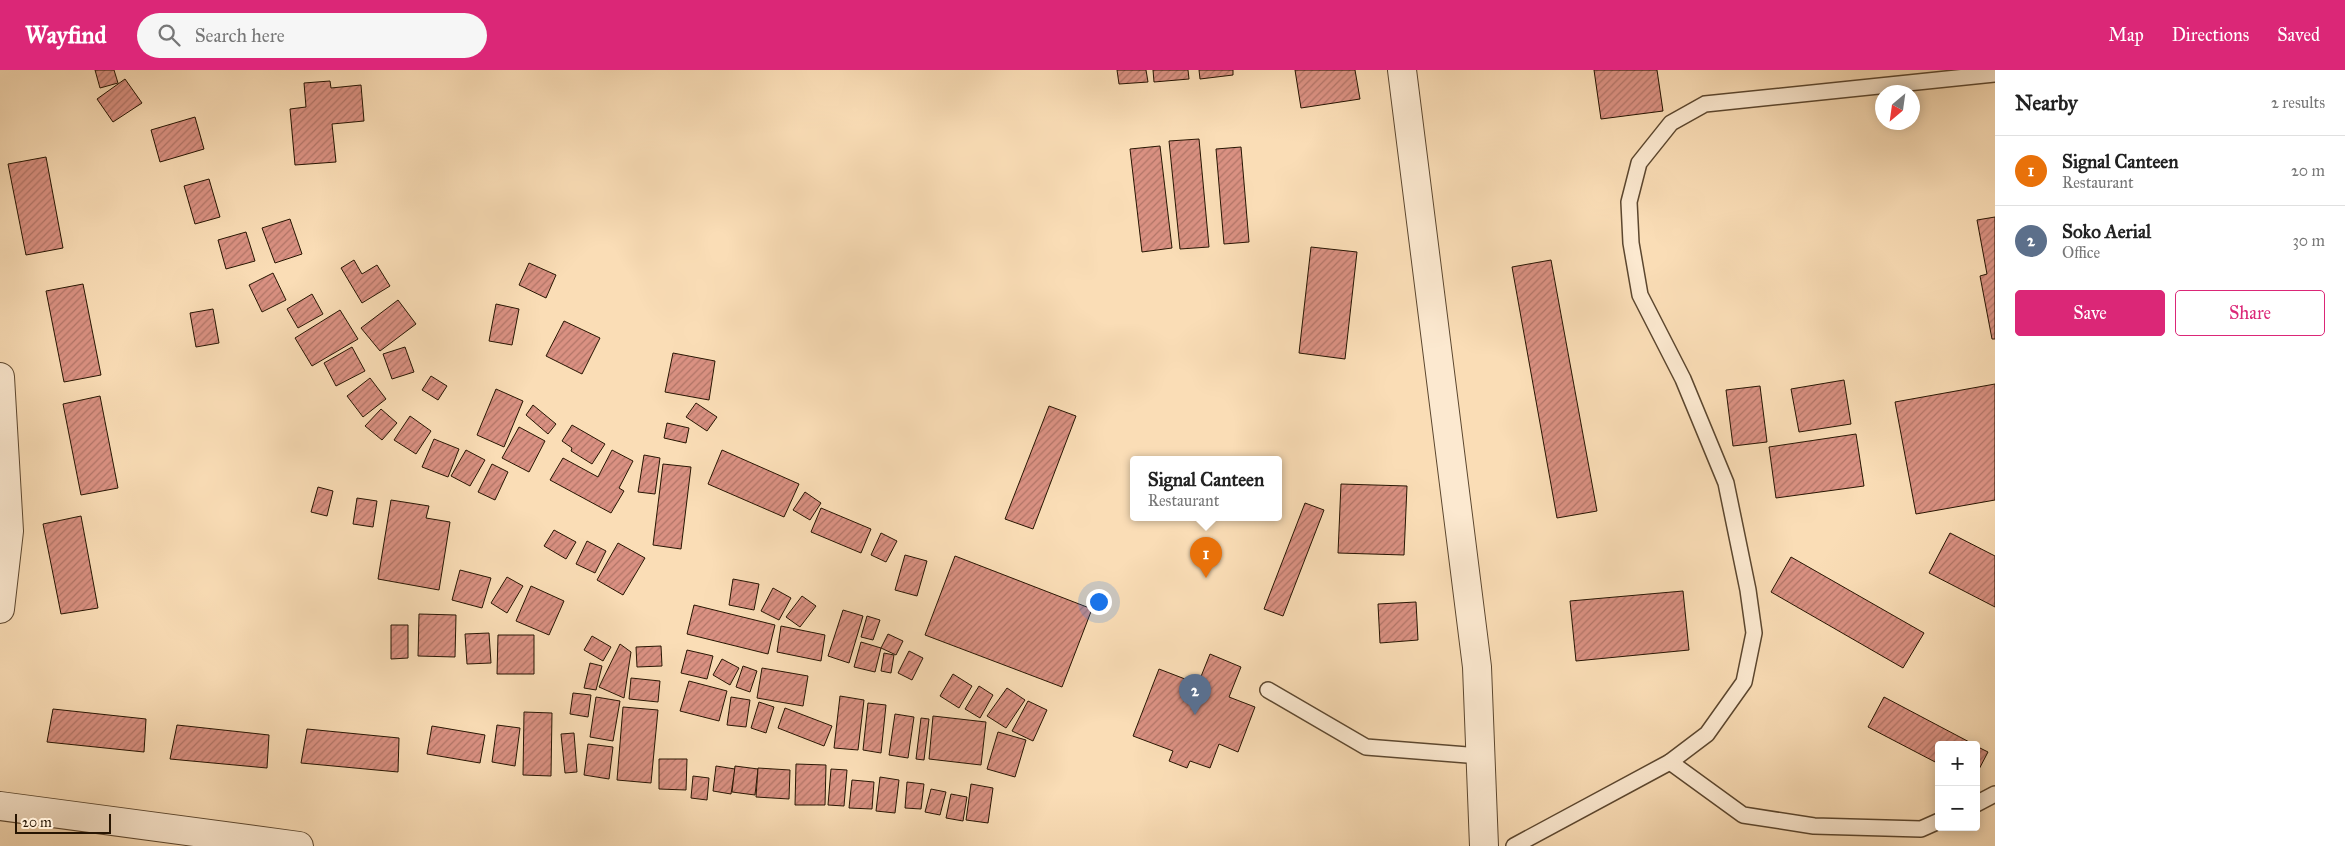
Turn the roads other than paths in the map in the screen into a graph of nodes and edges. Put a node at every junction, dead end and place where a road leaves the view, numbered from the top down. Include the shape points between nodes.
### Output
1 (1402, 70) edge
2 (1995, 74) edge
3 (0, 377) edge
4 (0, 609) edge
5 (1268, 690) dead end
6 (1480, 756) junction
7 (1670, 762) junction
8 (1995, 794) edge
9 (1980, 802) edge
10 (0, 806) edge
11 (1935, 823) edge
12 (299, 846) edge
13 (1484, 846) edge
14 (1514, 846) edge

1 - 6 street via 1477,666
2 - 7 lane via 1705,104 1670,123 1639,163 1629,202 1631,243 1640,295 1682,379 1726,483 1754,633 1744,682 1707,734
3 - 4 street via 9,532
5 - 6 lane via 1366,747
6 - 13 street
7 - 11 lane via 1743,815 1814,826 1921,829
7 - 14 lane
8 - 9 lane
10 - 12 street

